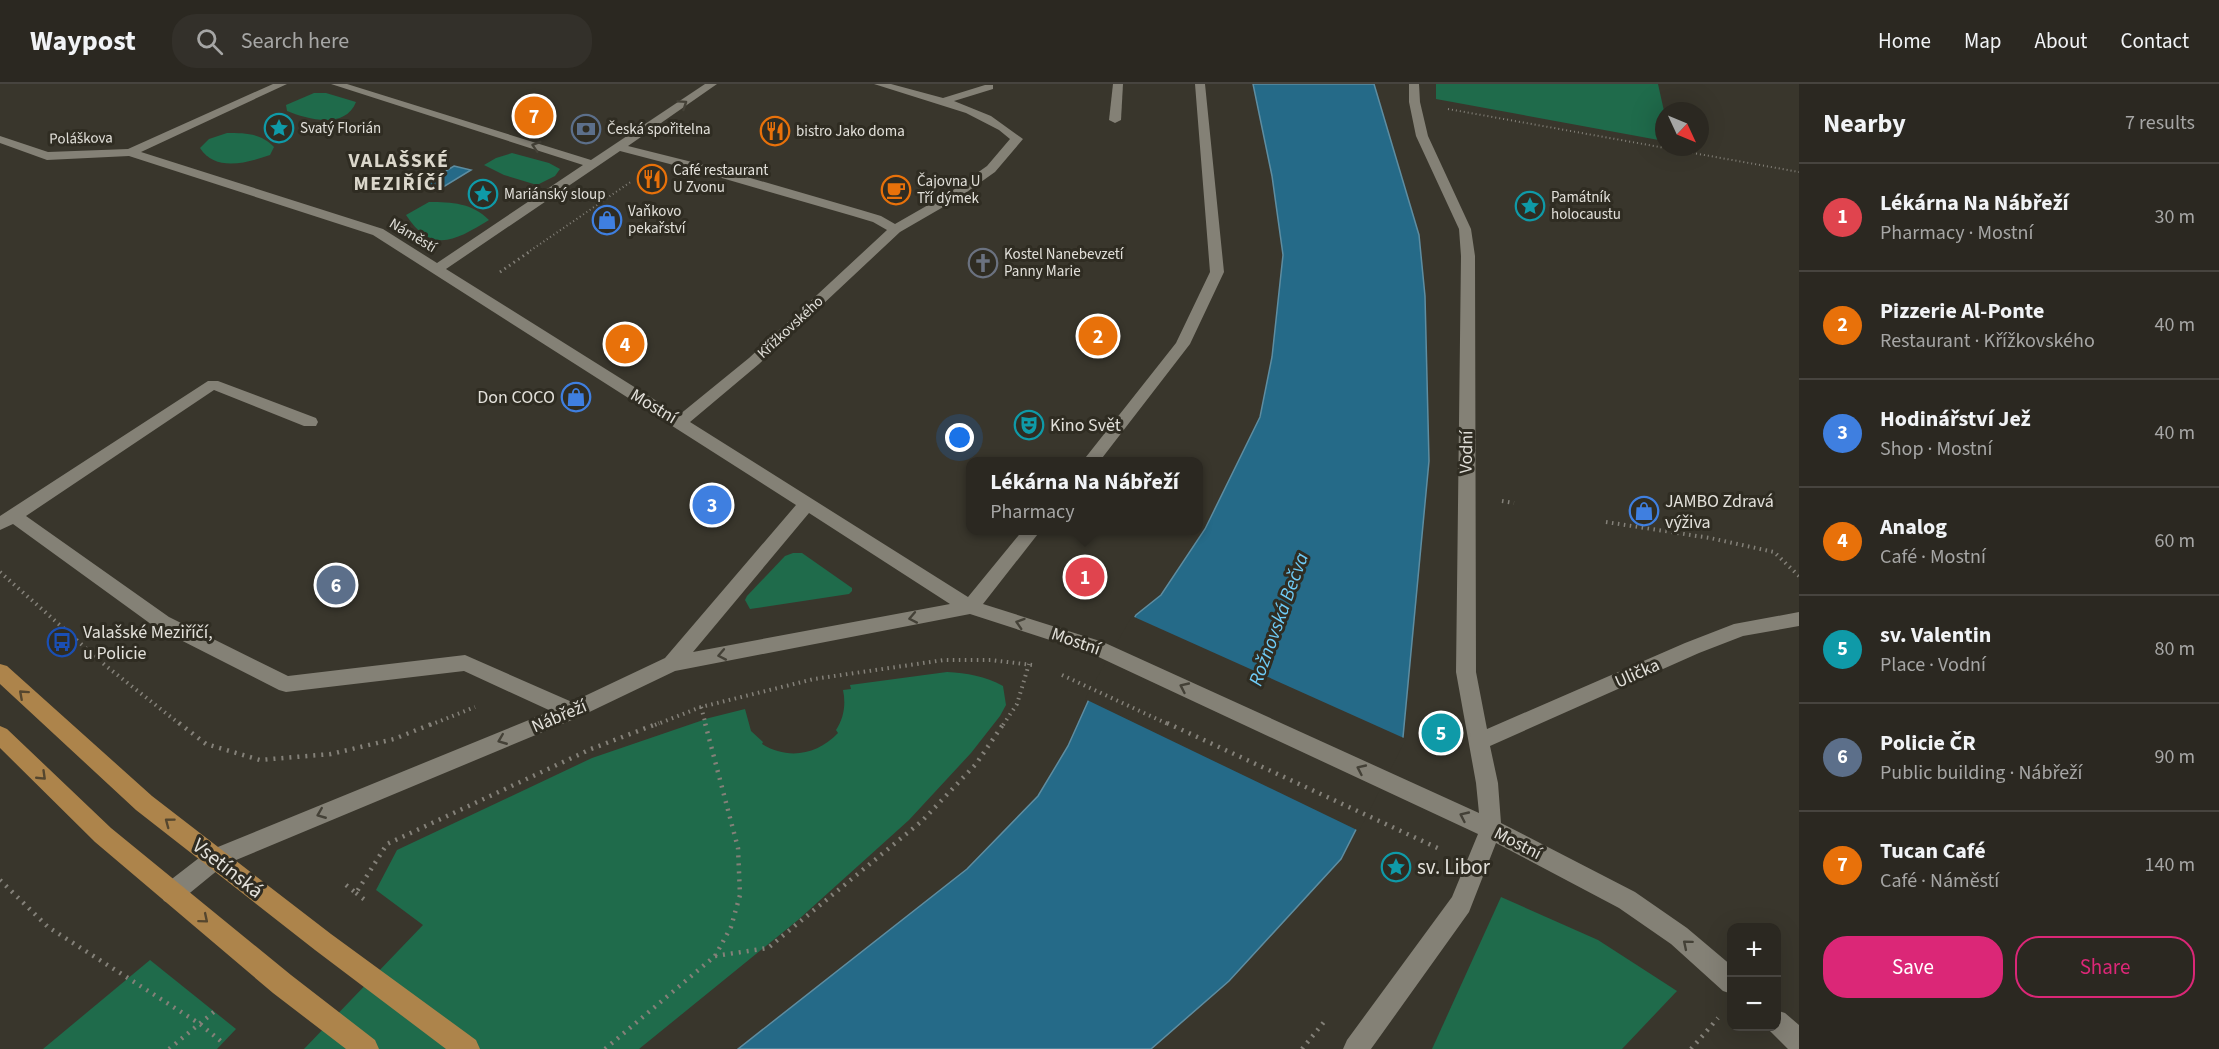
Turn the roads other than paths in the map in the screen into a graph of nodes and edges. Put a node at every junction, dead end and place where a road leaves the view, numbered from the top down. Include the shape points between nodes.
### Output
1 (282, 84) edge
2 (336, 84) edge
3 (712, 84) edge
4 (879, 84) edge
5 (1118, 84) edge
6 (1200, 84) edge
7 (1414, 84) edge
8 (990, 93) edge
9 (943, 101) junction
10 (990, 120) junction
11 (1115, 120) dead end
12 (0, 139) edge
13 (618, 147) junction
14 (130, 152) junction
15 (592, 164) junction
16 (895, 229) junction
17 (437, 269) junction
18 (310, 422) dead end
19 (681, 422) junction
20 (1094, 457) edge
21 (807, 504) junction
22 (7, 520) edge
23 (1030, 535) edge
24 (970, 607) junction
25 (1799, 619) edge
26 (672, 664) junction
27 (0, 672) edge
28 (572, 711) junction
29 (0, 735) edge
30 (1479, 742) junction
31 (1491, 829) junction
32 (216, 858) junction
33 (172, 893) junction
34 (1727, 979) edge
35 (1781, 1026) edge
36 (1799, 1042) edge
37 (366, 1049) edge
38 (467, 1049) edge
39 (1356, 1049) edge

1 - 14 street
15 -> 2 street
13 -> 3 street, Náměstí
4 - 9 street
5 - 11 street
6 - 20 street via 1217,272 1183,344
7 - 30 street, Vodní via 1424,142 1464,229 1468,256 1466,672
8 - 9 street
8 - 10 street
9 - 10 street
10 - 16 street, Křížkovského via 1017,139 991,169
12 - 14 street, Poláškova via 47,156
13 - 15 street, Náměstí
13 - 16 street via 857,213
14 - 17 street, Náměstí via 378,232
15 - 17 street, Náměstí
16 - 19 street, Křížkovského via 754,361
17 - 19 street, Mostní
18 - 22 street via 213,384
19 - 21 street, Mostní
21 - 24 street, Mostní
21 - 26 street
22 - 28 street via 162,622 286,684 465,663
23 - 24 street
24 -> 26 street, Nábřeží
31 -> 24 street, Mostní via 1096,647
25 - 30 street, Ulička via 1741,629
26 - 28 street, Nábřeží
32 -> 27 main road, Vsetínská via 144,803
28 -> 32 street, Nábřeží
29 -> 33 main road via 103,835
30 - 31 street, Vodní
34 -> 31 street, Mostní via 1678,936 1627,900
31 - 39 street via 1461,904
32 - 33 street, Nábřeží
32 - 38 main road, Vsetínská
33 -> 37 main road
35 - 36 street

